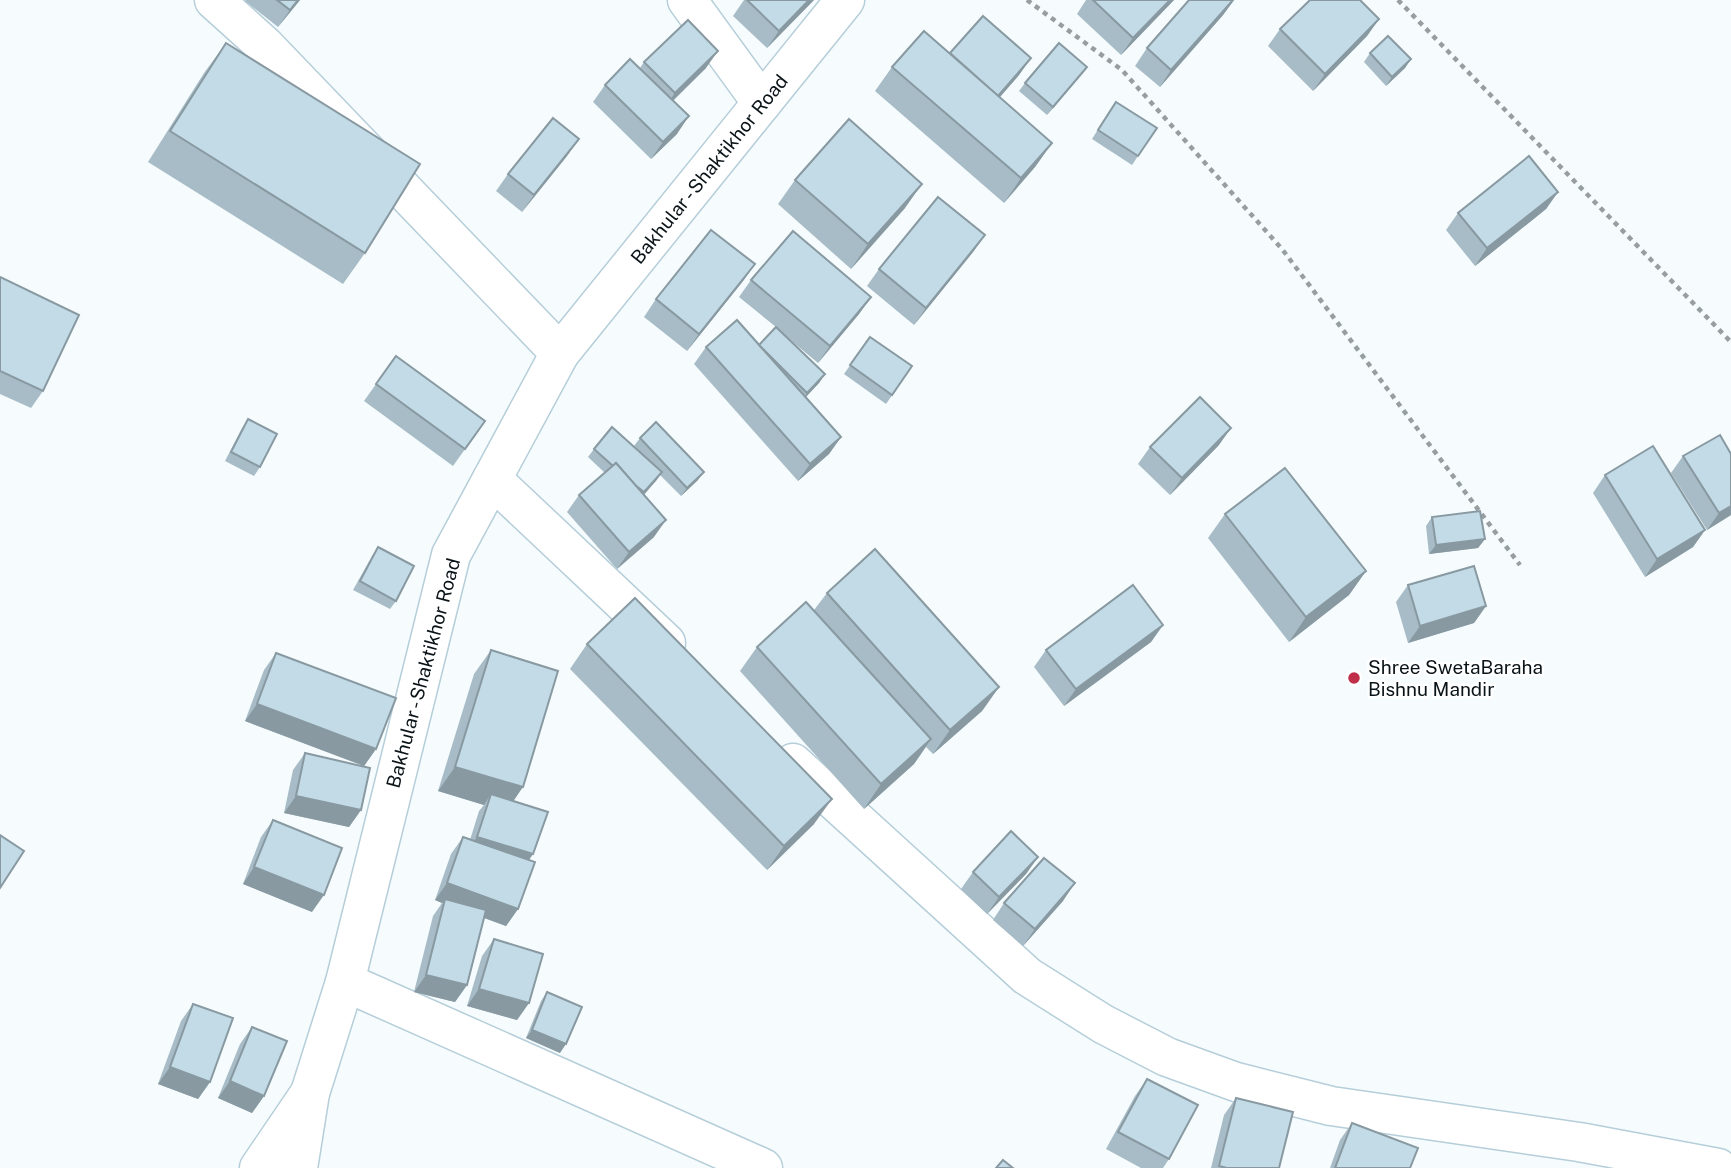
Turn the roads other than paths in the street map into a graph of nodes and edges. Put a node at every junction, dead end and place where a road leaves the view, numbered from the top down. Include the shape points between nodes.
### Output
1 (214, 0) edge
2 (687, 0) edge
3 (845, 0) edge
4 (762, 103) junction
5 (560, 353) junction
6 (492, 479) junction
7 (693, 668) edge
8 (763, 735) edge
9 (345, 982) junction
10 (310, 1093) junction
11 (259, 1168) edge
12 (298, 1168) edge
13 (763, 1168) edge
14 (1718, 1168) edge

1 - 5 street via 264,45
2 - 4 street
3 - 4 street, Bakhular - Shaktikhor Road
4 - 5 street, Bakhular - Shaktikhor Road
5 - 6 street, Bakhular - Shaktikhor Road
6 - 7 street
6 - 9 street, Bakhular - Shaktikhor Road via 451,555
8 - 14 street via 1027,976 1167,1058 1236,1082 1331,1106 1579,1142
9 - 10 street, Bakhular - Shaktikhor Road
9 - 13 street
10 - 11 street
10 - 12 street, Bakhular - Shaktikhor Road

